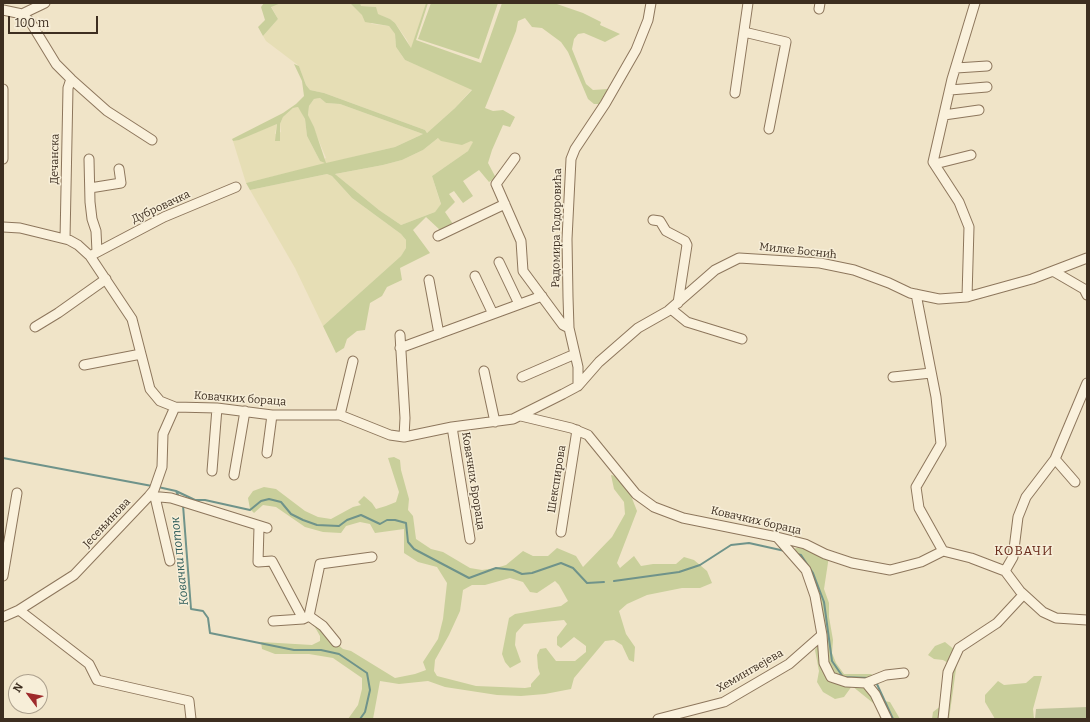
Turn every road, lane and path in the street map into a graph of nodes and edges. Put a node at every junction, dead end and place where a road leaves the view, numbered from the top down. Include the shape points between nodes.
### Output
1 (44, 3) edge
2 (651, 3) edge
3 (748, 3) edge
4 (975, 3) edge
5 (3, 10) edge
6 (22, 14) junction
7 (744, 32) junction
8 (987, 66) dead end
9 (956, 68) junction
10 (71, 79) junction
11 (987, 87) dead end
12 (3, 89) edge
13 (950, 90) junction
14 (736, 93) dead end
15 (979, 110) dead end
16 (944, 115) junction
17 (769, 129) dead end
18 (152, 140) dead end
19 (971, 155) dead end
20 (515, 158) dead end
21 (3, 159) edge
22 (89, 159) dead end
23 (935, 164) junction
24 (119, 169) dead end
25 (236, 187) dead end
26 (90, 188) junction
27 (505, 204) junction
28 (653, 220) dead end
29 (3, 227) edge
30 (438, 236) dead end
31 (65, 239) junction
32 (93, 254) junction
33 (1087, 258) edge
34 (499, 262) dead end
35 (1053, 271) junction
36 (475, 276) dead end
37 (106, 279) junction
38 (429, 280) dead end
39 (916, 294) junction
40 (1087, 295) edge
41 (542, 296) junction
42 (967, 297) junction
43 (678, 303) junction
44 (519, 304) junction
45 (671, 309) junction
46 (494, 314) junction
47 (35, 327) dead end
48 (569, 328) junction
49 (439, 334) junction
50 (400, 335) dead end
51 (742, 339) dead end
52 (400, 348) junction
53 (141, 354) junction
54 (575, 354) junction
55 (353, 361) dead end
56 (84, 365) dead end
57 (484, 371) dead end
58 (931, 373) junction
59 (522, 377) dead end
60 (893, 377) dead end
61 (578, 386) junction
62 (1087, 387) edge
63 (175, 407) junction
64 (217, 408) junction
65 (245, 411) junction
66 (272, 415) junction
67 (340, 415) junction
68 (522, 416) junction
69 (495, 422) junction
70 (452, 427) junction
71 (577, 430) junction
72 (404, 437) junction
73 (266, 453) dead end
74 (1055, 459) junction
75 (212, 471) dead end
76 (234, 475) dead end
77 (1075, 482) dead end
78 (16, 493) dead end
79 (153, 494) junction
80 (561, 532) dead end
81 (777, 537) junction
82 (470, 539) dead end
83 (6, 540) edge
84 (943, 551) junction
85 (372, 557) dead end
86 (170, 561) dead end
87 (1005, 571) junction
88 (3, 576) edge
89 (1023, 595) junction
90 (19, 610) junction
91 (3, 617) edge
92 (306, 617) junction
93 (1087, 620) edge
94 (273, 621) dead end
95 (822, 635) junction
96 (336, 642) dead end
97 (904, 673) dead end
98 (866, 683) junction
99 (191, 719) edge
100 (658, 719) edge
101 (887, 719) edge
102 (943, 719) edge

1 - 6 street
2 - 48 street, Радомира Тодоровића via 648,20 636,50 570,159 567,239
3 - 7 street
4 - 9 street
5 - 6 street
6 - 10 street via 31,23 56,64
7 - 14 street
7 - 17 street via 786,42
8 - 9 street
9 - 13 street
10 - 18 street via 107,111
10 - 31 street, Дечанска via 68,88
11 - 13 street
12 - 21 street
13 - 16 street
15 - 16 street
16 - 23 street via 936,146
19 - 23 street
20 - 27 street via 496,184
22 - 26 street
23 - 42 street via 969,226
24 - 26 street via 121,183
25 - 32 street, Дубровачка via 164,217
26 - 32 street via 92,219 96,231
27 - 30 street
27 - 41 street via 521,241 523,271
28 - 43 street via 660,221 666,231 685,241 687,245
29 - 31 street, Ковачких бораца via 20,228
31 - 32 street, Ковачких бораца
32 - 37 street, Ковачких бораца
33 - 35 street, Милке Боснић
34 - 44 street
35 - 40 street via 1084,289
35 - 42 street, Милке Боснић
36 - 46 street
37 - 47 street via 58,314
37 - 53 street, Ковачких бораца via 132,319
38 - 49 street
39 - 42 street, Милке Боснић via 939,299
39 - 43 street, Милке Боснић via 854,270 820,263 739,258 715,270
39 - 58 street
41 - 44 street
41 - 48 street via 563,325
43 - 45 street, Милке Боснић
44 - 46 street
45 - 51 street via 686,322
45 - 61 street, Милке Боснић via 638,328
46 - 49 street
48 - 54 street, Радомира Тодоровића
49 - 52 street
50 - 52 street
52 - 72 street
53 - 56 street
53 - 63 street, Ковачких бораца via 154,397
54 - 59 street
54 - 61 street, Радомира Тодоровића
55 - 67 street
57 - 69 street
58 - 60 street
58 - 84 street via 941,444 916,487 918,508
61 - 68 street, Ковачких бораца
62 - 74 street
63 - 64 street, Ковачких бораца
63 - 79 street, Јесењинова via 164,434 162,467
64 - 65 street, Ковачких бораца
64 - 75 street
65 - 66 street, Ковачких бораца
65 - 76 street
66 - 67 street, Ковачких бораца
66 - 73 street
67 - 72 street, Ковачких бораца via 386,434
68 - 69 street, Ковачких бораца
68 - 71 street, Ковачких бораца
69 - 70 street, Ковачких бораца
70 - 72 street, Ковачких бораца
70 - 82 street, Ковачких Брораца
71 - 80 street, Шекспирова
71 - 81 street, Ковачких бораца via 588,435 636,494 654,508 683,518
74 - 77 street
74 - 87 street via 1026,497 1018,517 1013,557
78 - 83 street
79 - 86 street
79 - 90 street, Јесењинова via 74,575
79 - 92 street via 263,527 258,562 272,561
81 - 84 street, Ковачких бораца via 805,544 852,563 890,570 921,562
81 - 95 street via 806,570 815,596
83 - 88 street
84 - 87 street via 972,558
85 - 92 street via 320,564
87 - 89 street
89 - 93 street via 1034,606 1052,616
89 - 102 street via 997,622 959,648 948,672
90 - 91 street, Јесењинова
90 - 99 street via 88,664 97,680 189,701
92 - 94 street
92 - 96 street via 323,626
95 - 98 street via 824,663 831,677 846,682
95 - 100 street, Хемингвејева via 790,664 724,702
97 - 98 street via 886,675
98 - 101 street via 875,694

